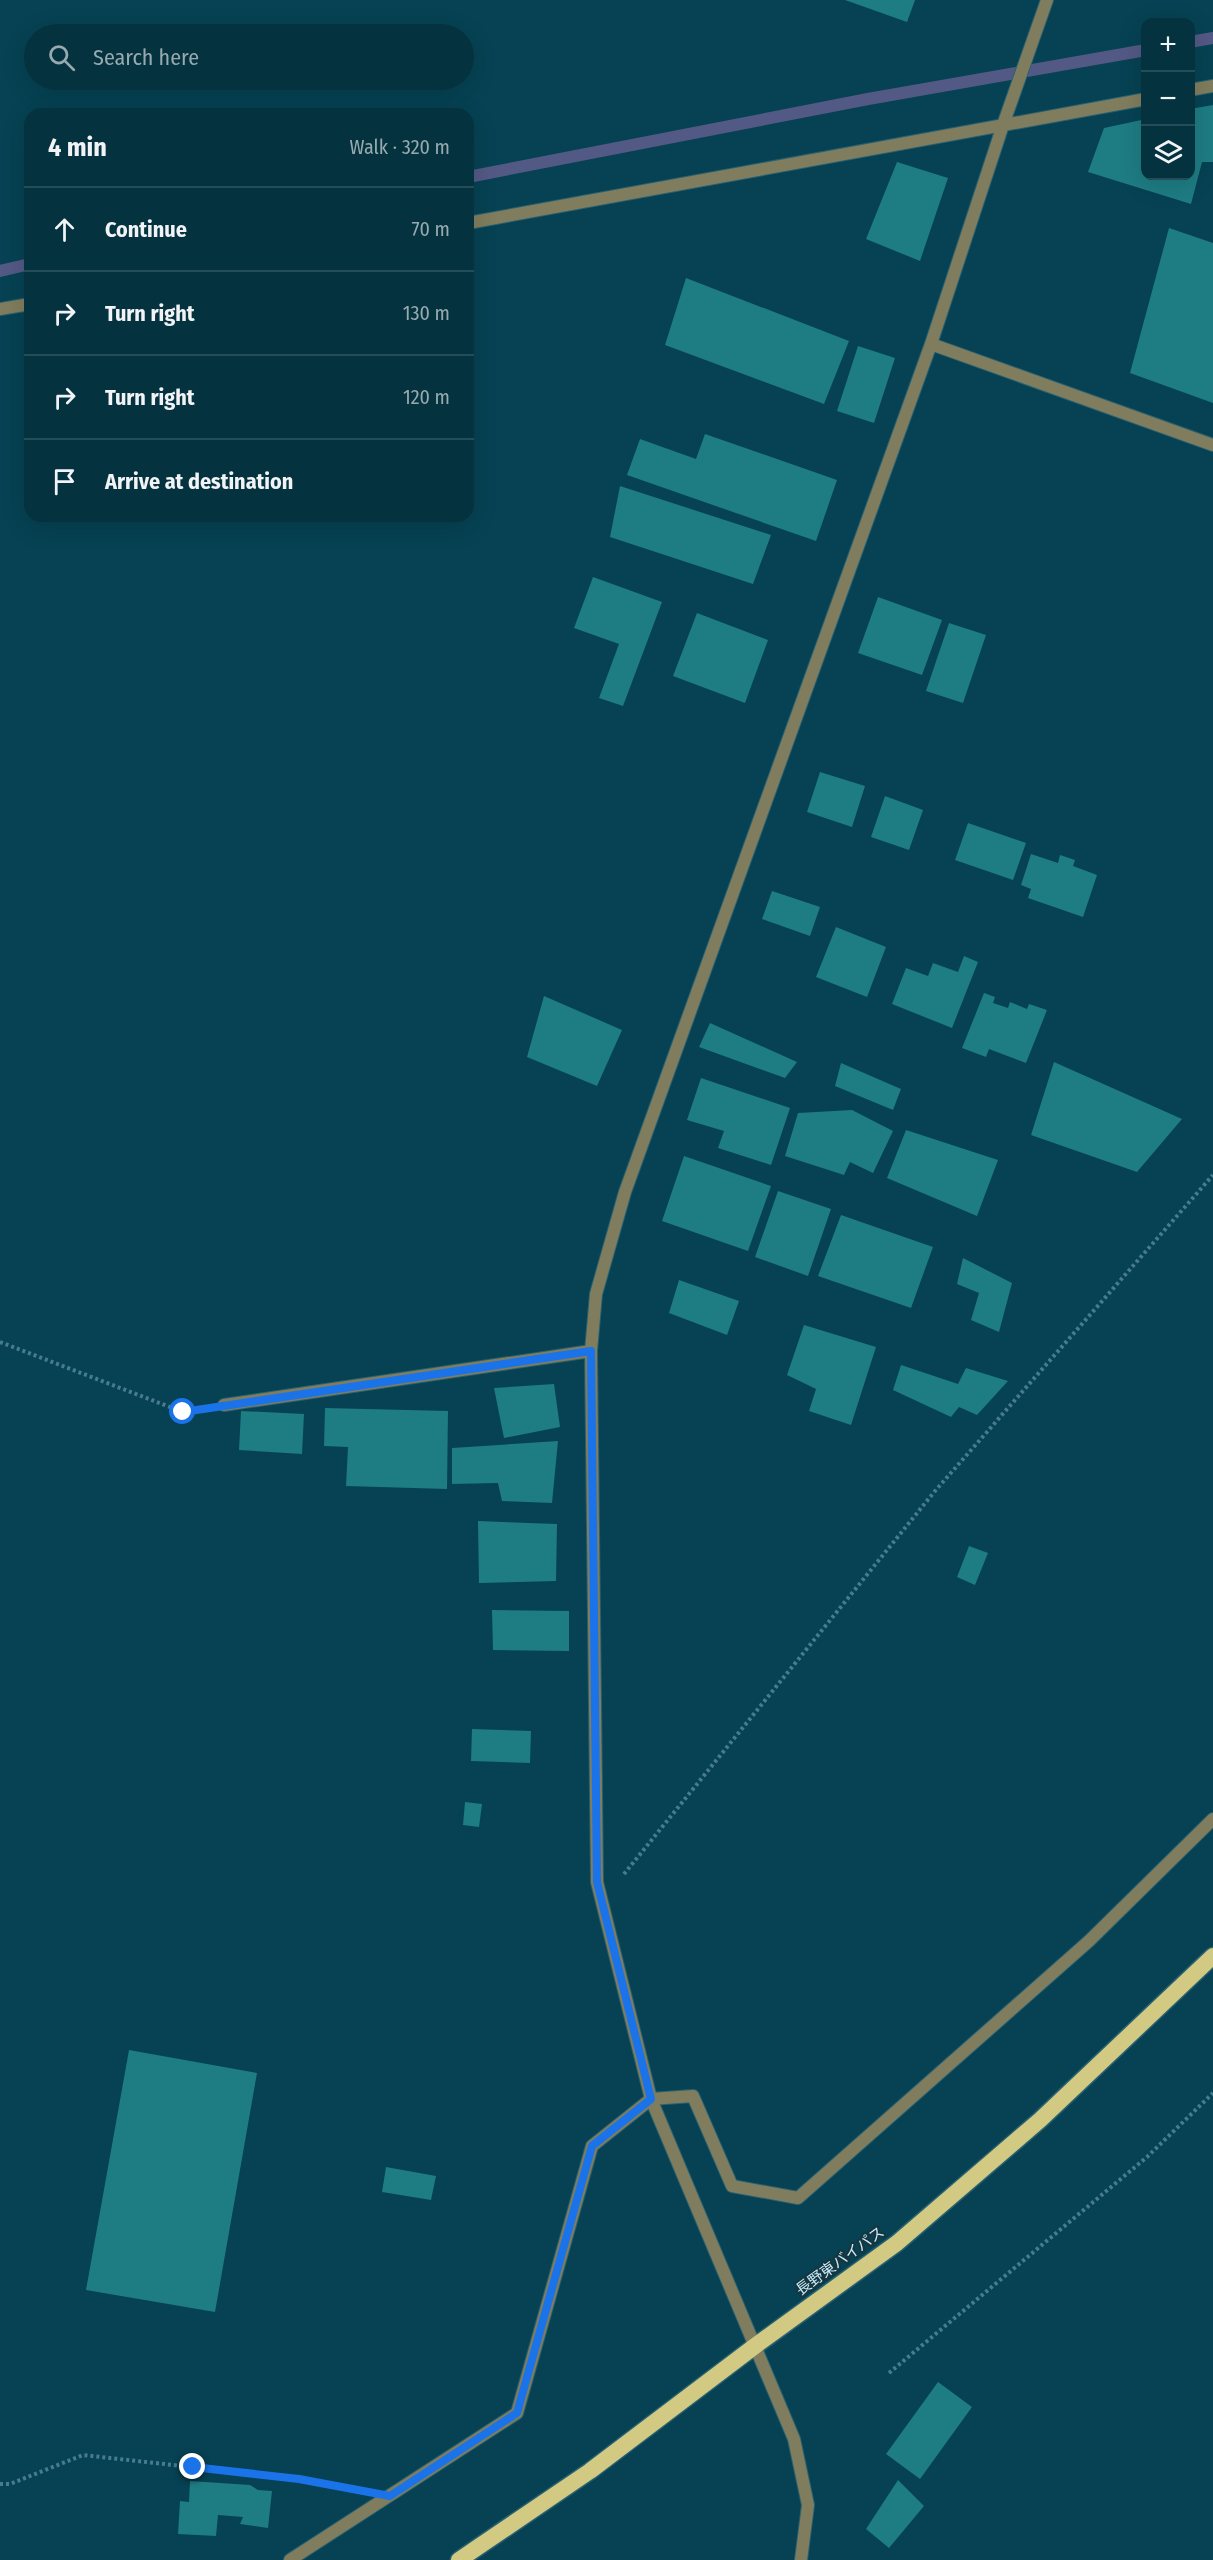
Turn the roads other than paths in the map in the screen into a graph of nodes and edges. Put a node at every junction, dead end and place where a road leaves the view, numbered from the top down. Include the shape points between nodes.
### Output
1 (1047, 0) edge
2 (1213, 86) edge
3 (1195, 89) edge
4 (1141, 100) edge
5 (1003, 125) junction
6 (474, 222) edge
7 (24, 305) edge
8 (0, 309) edge
9 (931, 344) junction
10 (1213, 445) edge
11 (591, 1351) junction
12 (224, 1405) road end
13 (1213, 1819) edge
14 (1213, 1956) edge
15 (651, 2099) junction
16 (755, 2346) junction
17 (290, 2560) edge
18 (459, 2560) edge
19 (801, 2560) edge

1 - 5 street
2 - 3 street
4 - 5 street
5 - 6 street
5 - 9 street
7 - 8 street
9 - 10 street
9 - 11 street via 625,1192 596,1294
11 - 12 street
11 - 15 street via 597,1882
13 - 15 street via 1089,1941 798,2198 732,2186 693,2096
14 - 16 highway, 長野東バイパス via 1040,2120 915,2228
15 - 16 street
15 - 17 street via 592,2146 517,2413
16 - 18 highway, 長野東バイパス via 590,2471
16 - 19 street via 794,2439 808,2505

